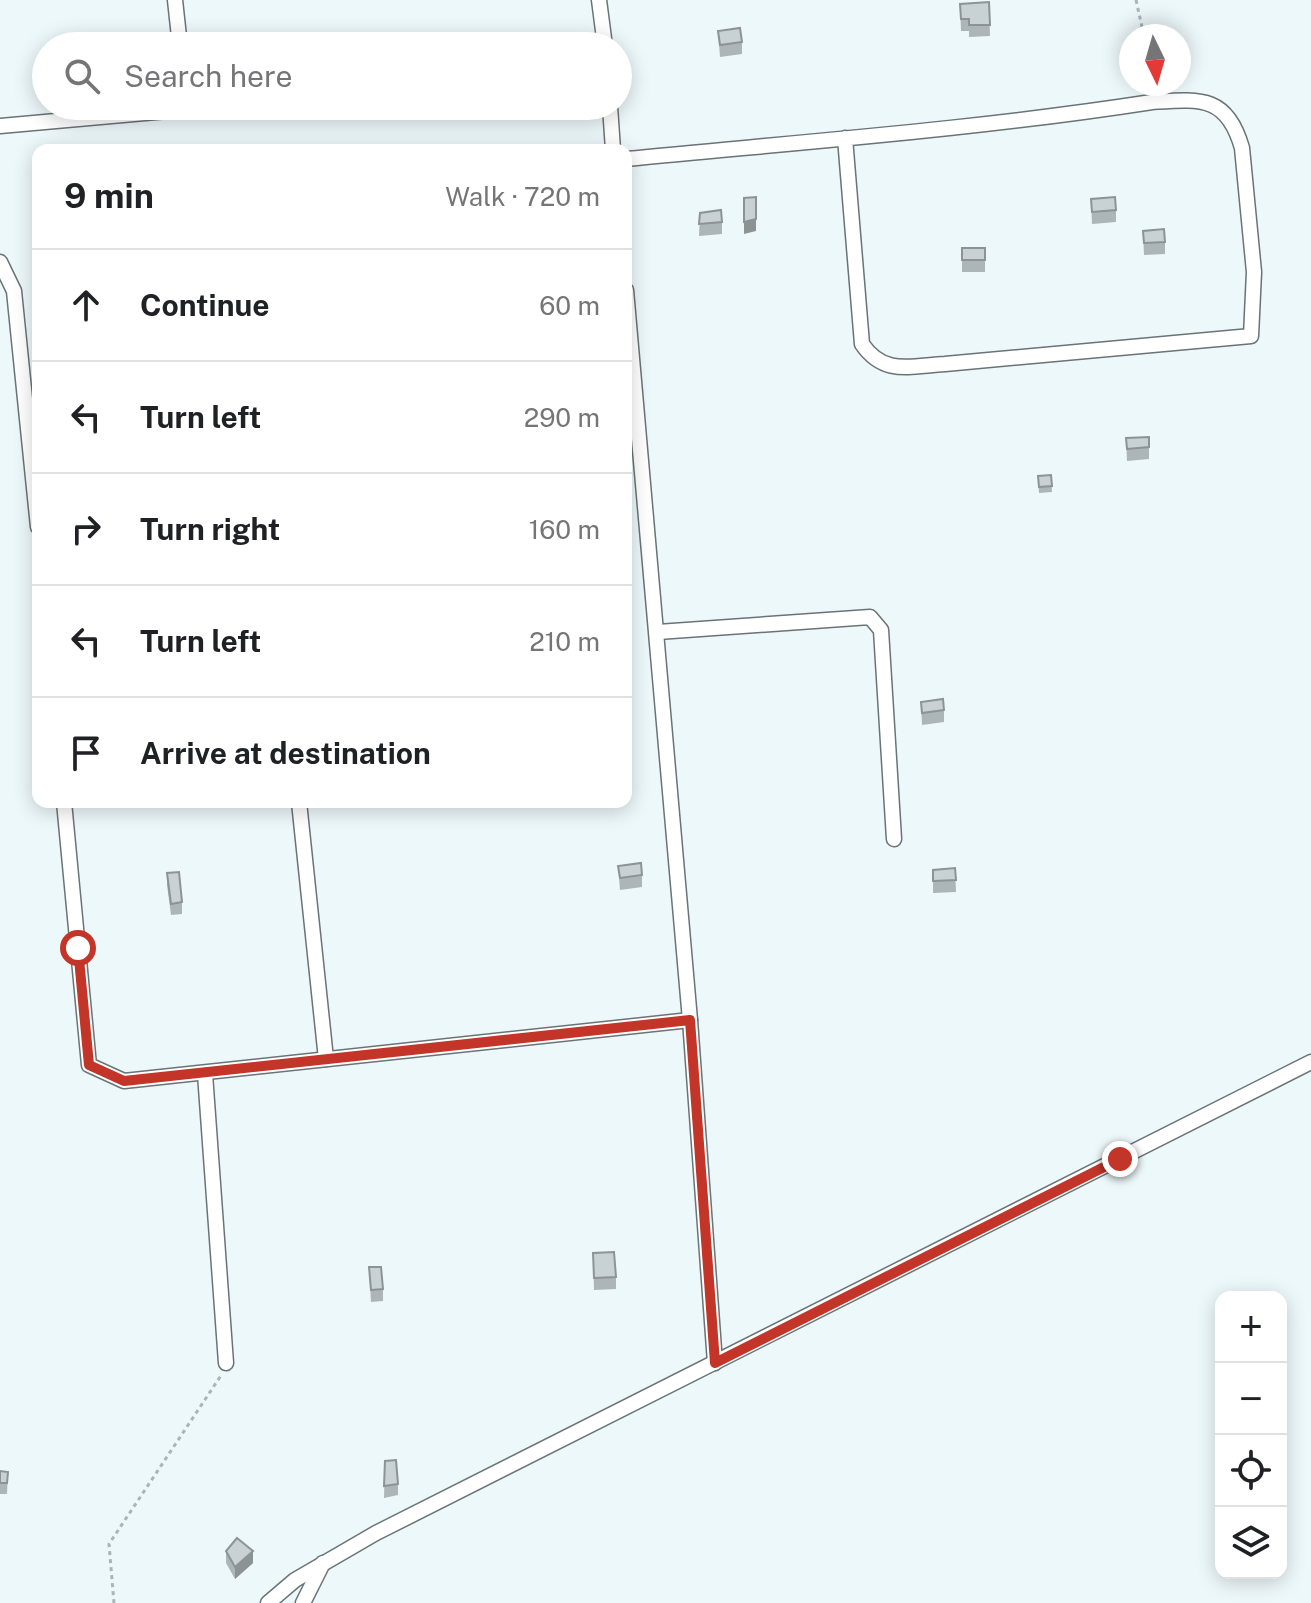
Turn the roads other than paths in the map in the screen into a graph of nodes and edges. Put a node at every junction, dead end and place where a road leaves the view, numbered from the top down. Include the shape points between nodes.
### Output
1 (175, 0) edge
2 (599, 0) edge
3 (178, 32) edge
4 (603, 32) edge
5 (62, 120) edge
6 (611, 120) edge
7 (0, 126) edge
8 (845, 138) junction
9 (613, 144) edge
10 (632, 158) edge
11 (0, 262) edge
12 (632, 354) edge
13 (22, 357) junction
14 (32, 357) edge
15 (32, 463) edge
16 (658, 632) junction
17 (65, 808) edge
18 (300, 808) edge
19 (894, 839) dead end
20 (690, 1020) junction
21 (326, 1059) junction
22 (1311, 1062) edge
23 (205, 1074) junction
24 (226, 1363) road end
25 (715, 1363) junction
26 (323, 1562) junction
27 (268, 1603) edge
28 (303, 1603) edge

1 - 3 street
2 - 4 street
5 - 7 street
6 - 9 street
8 - 8 street via 1152,102 1210,103 1237,128 1242,148 1254,272 1251,336 883,365 862,344
8 - 10 street
11 - 13 street via 14,291
12 - 16 street
13 - 14 street
13 - 15 street
16 - 19 street via 870,617 881,630
16 - 20 street
17 - 23 street via 89,1065 124,1081
18 - 21 street
20 - 21 street
20 - 25 street
21 - 23 street
22 - 25 street
23 - 24 street
25 - 26 street
26 - 27 street
26 - 28 street

